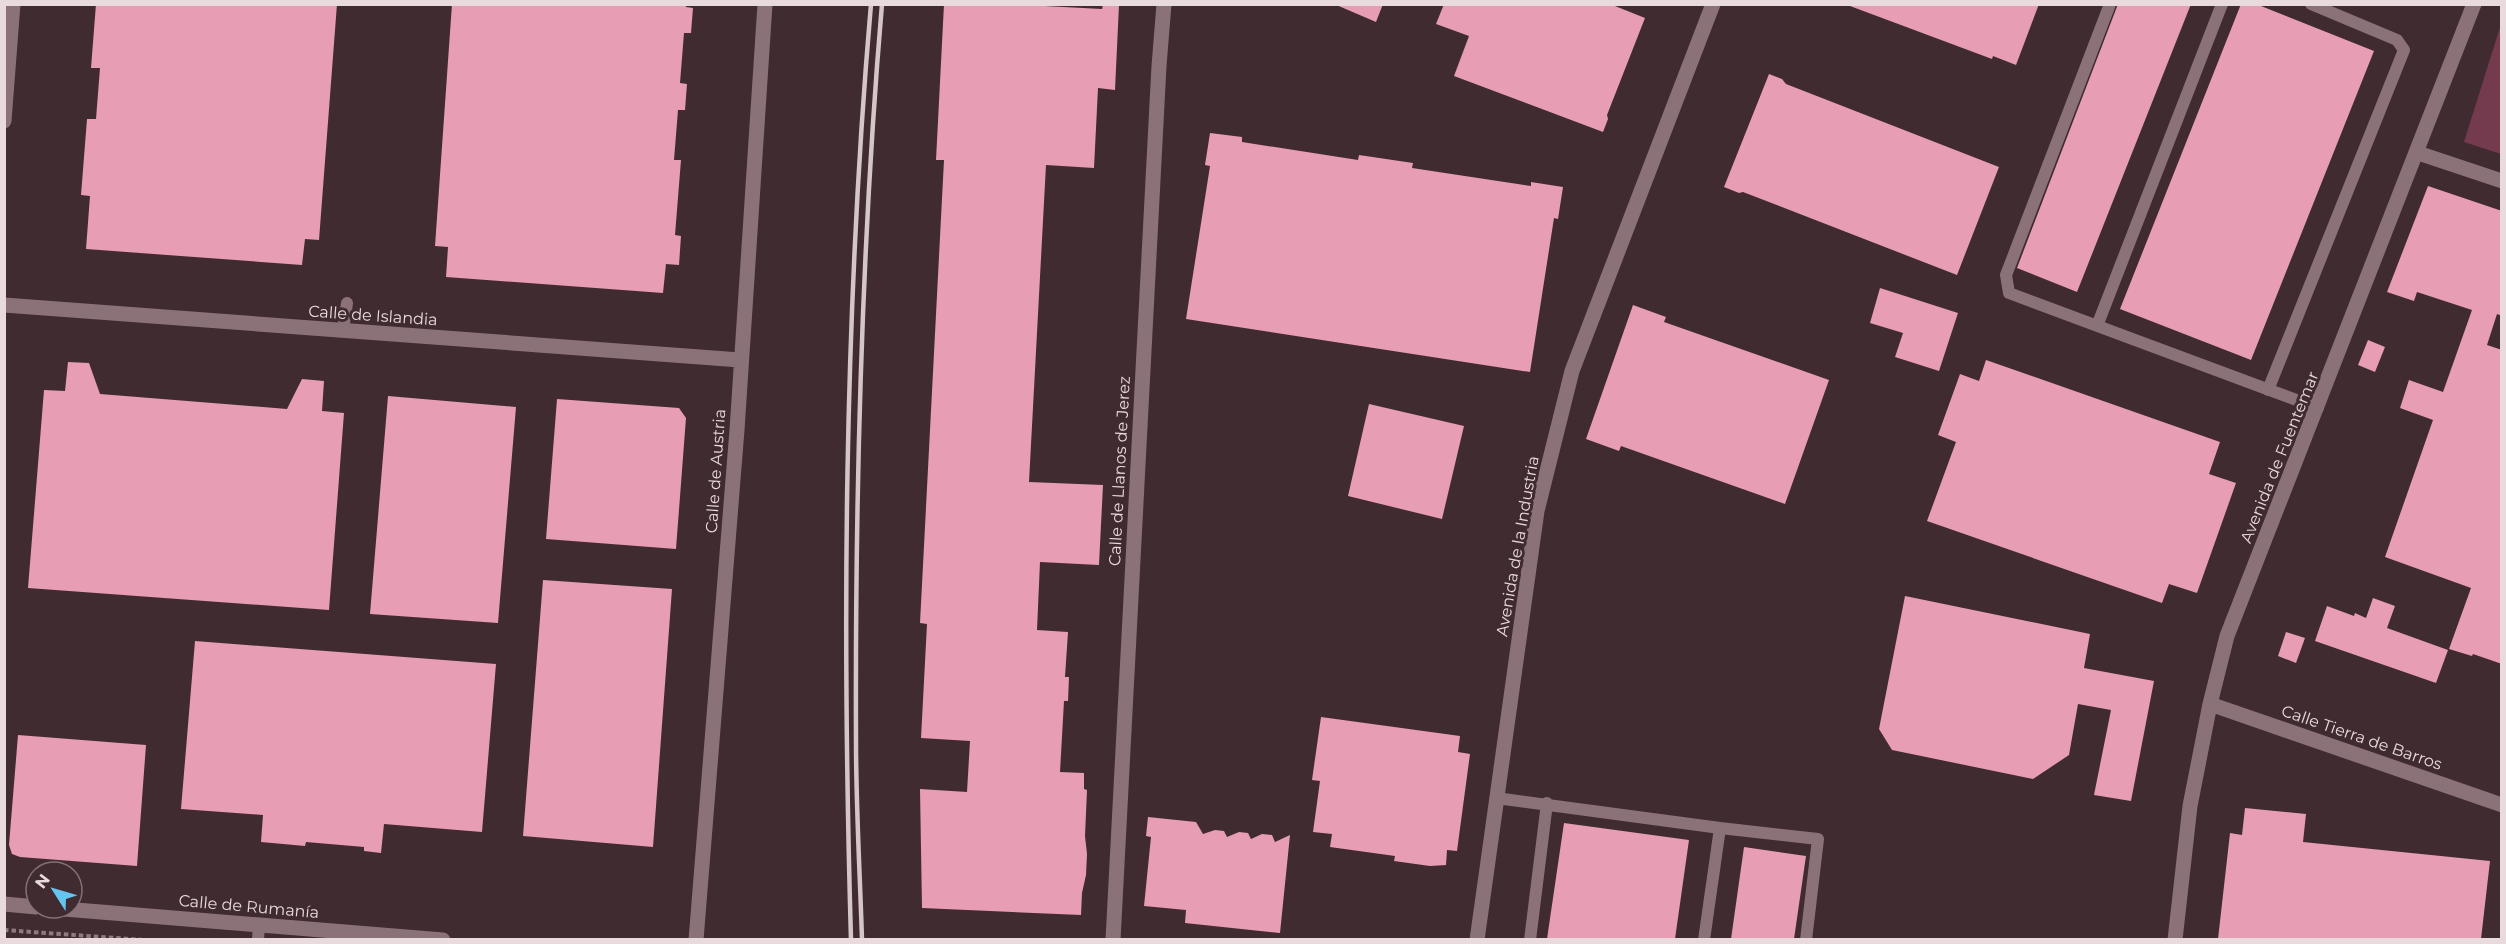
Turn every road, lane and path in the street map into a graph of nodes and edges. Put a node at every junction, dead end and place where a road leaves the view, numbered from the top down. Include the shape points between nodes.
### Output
1 (13, 4) edge
2 (765, 4) edge
3 (1164, 4) edge
4 (1713, 4) edge
5 (2110, 4) edge
6 (2222, 4) edge
7 (2311, 4) edge
8 (2474, 4) edge
9 (4, 121) edge
10 (2418, 153) junction
11 (2502, 181) edge
12 (347, 303) dead end
13 (4, 305) edge
14 (2097, 326) junction
15 (343, 330) junction
16 (740, 360) junction
17 (2268, 390) junction
18 (2318, 408) junction
19 (2210, 704) junction
20 (1496, 798) junction
21 (1547, 803) junction
22 (2502, 805) edge
23 (1720, 828) junction
24 (4, 904) edge
25 (24, 906) edge
26 (84, 912) edge
27 (4, 930) edge
28 (258, 932) edge
29 (144, 939) edge
30 (442, 939) edge
31 (696, 939) edge
32 (1113, 939) edge
33 (1477, 939) edge
34 (1530, 939) edge
35 (1704, 939) edge
36 (1806, 939) edge
37 (2175, 939) edge

1 - 9 street
2 - 16 street, Calle de Austria
3 - 32 street, Calle de Llanos de Jerez
4 - 20 street, Avenida de la Industria via 1569,381 1537,511
5 - 14 lane via 2006,275 2009,294
6 - 14 lane
7 - 17 lane via 2397,40 2404,50
8 - 10 street, Avenida de Fuentemar
10 - 11 street
10 - 18 street, Avenida de Fuentemar
12 - 15 lane
13 - 15 street, Calle de Islandia
14 - 17 lane
15 - 16 street, Calle de Islandia
16 - 31 street, Calle de Austria
17 - 18 lane
18 - 19 street, Avenida de Fuentemar via 2227,636
19 - 22 street, Calle Tierra de Barros
19 - 37 street, Avenida de Fuentemar via 2190,806
20 - 21 lane
20 - 33 street, Avenida de la Industria
21 - 23 lane
21 - 34 lane
23 - 35 lane
23 - 36 lane via 1818,839
24 - 25 street
26 - 28 street, Calle de Rumanía
27 - 29 path
28 - 30 street, Calle de Rumanía

